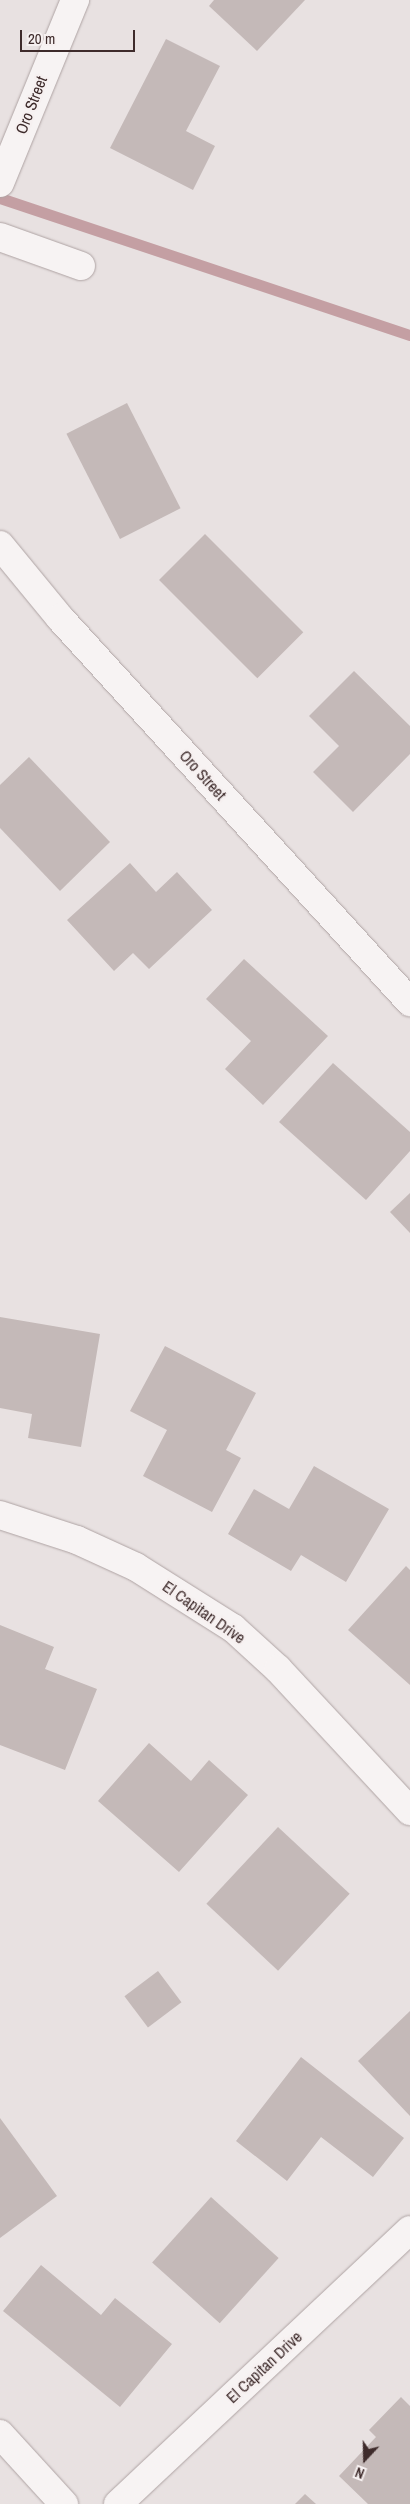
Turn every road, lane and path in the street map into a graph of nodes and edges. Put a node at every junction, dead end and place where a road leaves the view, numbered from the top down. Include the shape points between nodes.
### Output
1 (75, 0) edge
2 (0, 184) edge
3 (0, 237) edge
4 (81, 266) dead end
5 (0, 545) edge
6 (410, 1002) edge
7 (0, 1515) edge
8 (410, 1811) edge
9 (410, 2230) edge
10 (0, 2434) edge
11 (64, 2504) edge
12 (118, 2504) edge

1 - 2 street, Oro Street
3 - 4 street
5 - 6 street, Oro Street via 60,618
7 - 8 street, El Capitan Drive via 76,1540 136,1567 233,1628 278,1670
9 - 12 street, El Capitan Drive
10 - 11 street

